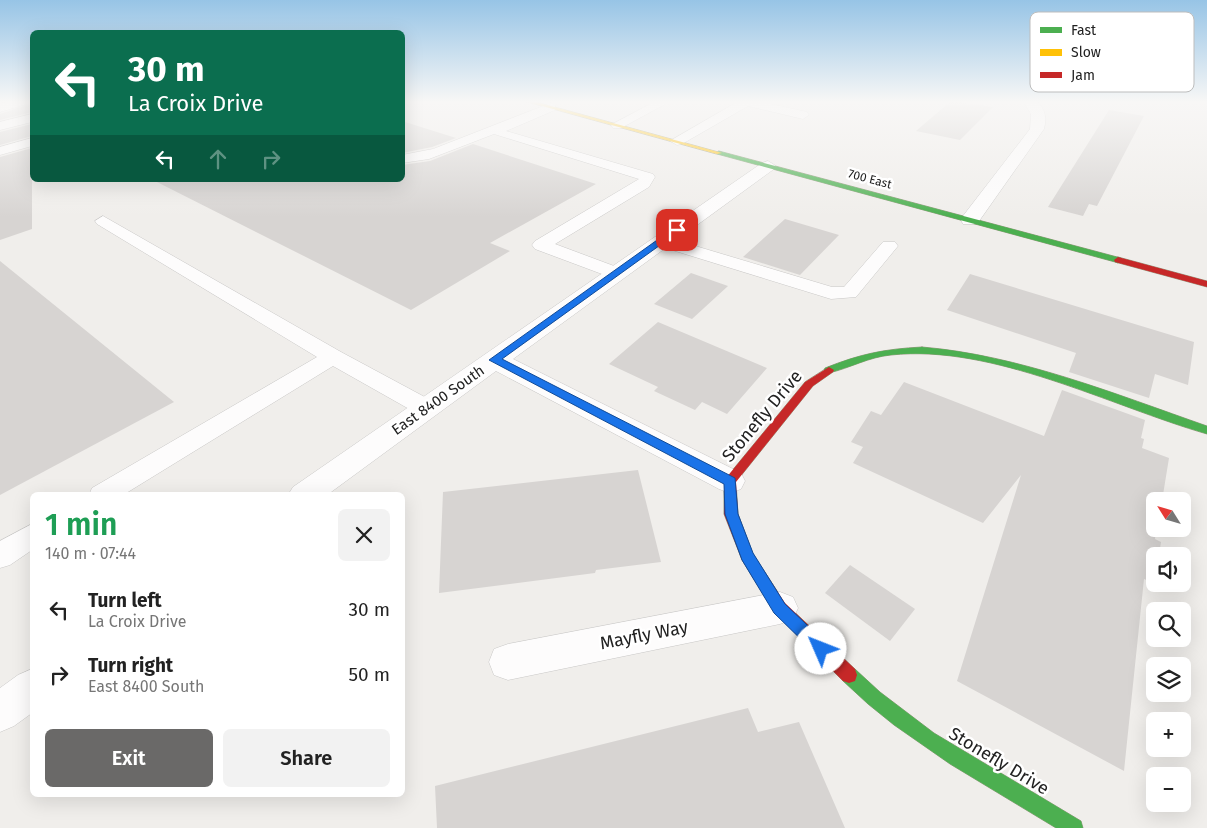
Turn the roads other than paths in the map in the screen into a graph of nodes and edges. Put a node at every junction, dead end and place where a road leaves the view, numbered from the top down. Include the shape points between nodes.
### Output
1 (465, 140) edge
2 (521, 140) edge
3 (673, 140) edge
4 (1029, 140) edge
5 (678, 141) joint
6 (30, 143) edge
7 (0, 151) edge
8 (405, 159) edge
9 (768, 166) junction
10 (970, 220) junction
11 (103, 221) dead end
12 (662, 241) junction
13 (889, 246) dead end
14 (616, 273) junction
15 (1207, 284) edge
16 (333, 357) junction
17 (494, 360) junction
18 (426, 408) junction
19 (1207, 430) edge
20 (730, 481) junction
21 (107, 492) edge
22 (308, 492) edge
23 (30, 537) edge
24 (0, 556) edge
25 (780, 608) junction
26 (508, 662) dead end
27 (30, 690) edge
28 (0, 712) edge
29 (1074, 828) edge

1 - 8 lane via 422,157
2 - 14 lane via 648,177 644,184 541,245
3 - 5 main road, 700 East
4 - 10 street
5 - 9 main road, 700 East
6 - 7 lane
9 - 10 main road, 700 East
9 - 12 street, East 8400 South
10 - 15 main road, 700 East
11 - 16 lane
12 - 13 lane via 831,293 849,293
12 - 14 street, East 8400 South
14 - 17 street, East 8400 South
16 - 18 lane
16 - 21 lane
17 - 18 street, East 8400 South
17 - 20 street
18 - 22 street, East 8400 South
19 - 20 main road, Stonefly Drive via 1012,364 978,356 941,351 875,354 841,364 816,377
20 - 25 main road, Stonefly Drive via 731,514 747,556
23 - 24 lane
25 - 26 street, Mayfly Way
25 - 29 main road, Stonefly Drive via 877,703 930,740
27 - 28 street

